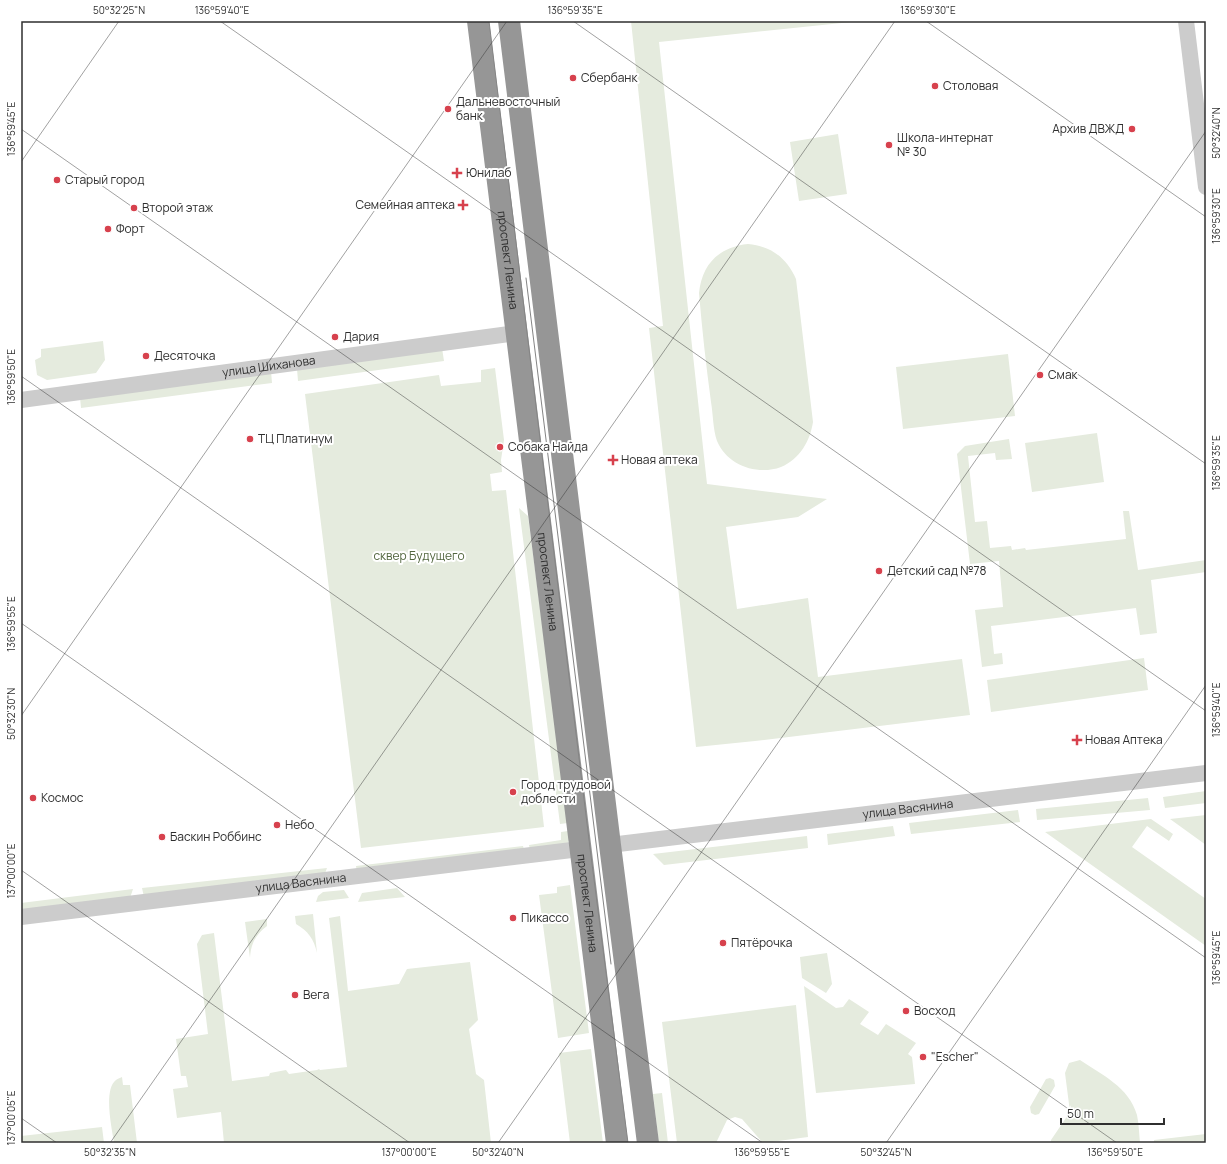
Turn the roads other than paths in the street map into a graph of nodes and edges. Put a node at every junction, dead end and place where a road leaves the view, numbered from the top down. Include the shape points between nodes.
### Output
1 (478, 21) edge
2 (509, 21) edge
3 (1186, 21) edge
4 (1206, 187) edge
5 (516, 333) junction
6 (21, 400) edge
7 (578, 588) junction
8 (548, 592) junction
9 (1206, 772) edge
10 (610, 845) junction
11 (580, 849) junction
12 (21, 917) edge
13 (617, 1143) edge
14 (648, 1143) edge

1 - 5 highway, проспект Ленина
2 - 7 highway
3 - 4 street
5 - 6 street, улица Шиханова
5 - 8 highway, проспект Ленина
7 - 8 highway
7 - 10 highway
8 - 11 highway, проспект Ленина
9 - 10 street, улица Васянина
10 - 11 highway
10 - 14 highway
11 - 12 street, улица Васянина
11 - 13 highway, проспект Ленина

